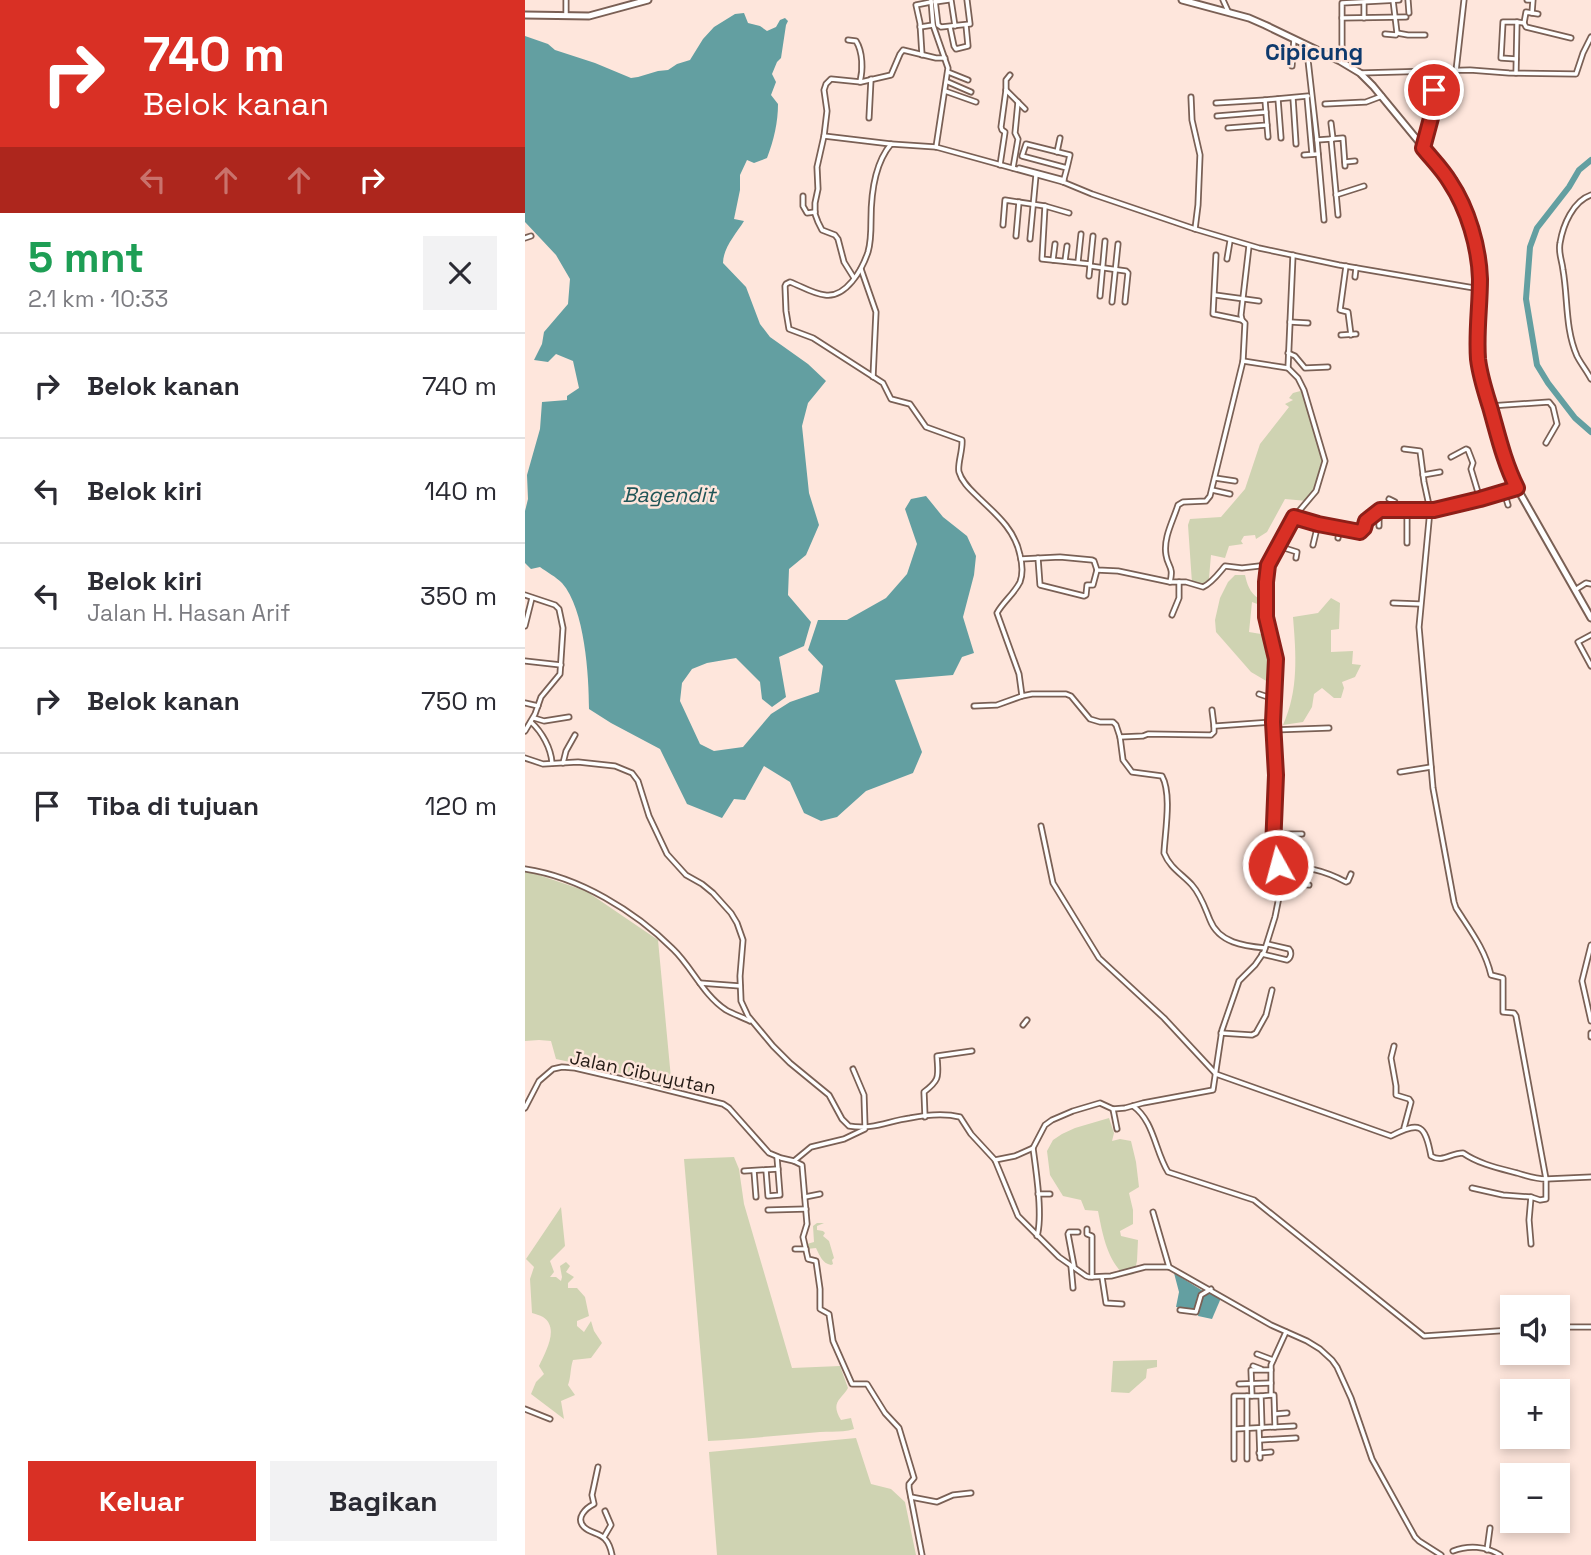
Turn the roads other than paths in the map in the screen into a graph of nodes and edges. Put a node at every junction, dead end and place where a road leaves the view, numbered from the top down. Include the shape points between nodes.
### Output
1 (566, 0) edge
2 (648, 0) edge
3 (950, 0) edge
4 (967, 0) edge
5 (1182, 0) edge
6 (1223, 0) edge
7 (1395, 0) edge
8 (1408, 0) edge
9 (1464, 0) edge
10 (1527, 0) edge
11 (933, 1) edge
12 (1347, 1) edge
13 (1367, 2) edge
14 (1229, 13) junction
15 (1532, 13) junction
16 (1538, 14) dead end
17 (525, 15) edge
18 (566, 16) junction
19 (1395, 17) junction
20 (1342, 18) junction
21 (1364, 18) junction
22 (1517, 22) junction
23 (1524, 23) junction
24 (933, 25) junction
25 (966, 25) junction
26 (952, 26) junction
27 (920, 27) junction
28 (1397, 33) junction
29 (1385, 34) dead end
30 (1426, 35) dead end
31 (1591, 37) edge
32 (1571, 38) dead end
33 (1294, 39) junction
34 (848, 40) dead end
35 (1310, 47) junction
36 (922, 55) junction
37 (946, 58) junction
38 (1516, 59) junction
39 (1340, 61) junction
40 (1292, 66) dead end
41 (1457, 71) junction
42 (948, 72) junction
43 (1435, 72) junction
44 (1360, 73) junction
45 (1516, 73) junction
46 (1009, 76) dead end
47 (871, 79) junction
48 (968, 79) dead end
49 (860, 82) junction
50 (947, 82) junction
51 (1006, 90) junction
52 (945, 91) junction
53 (971, 92) dead end
54 (1191, 96) dead end
55 (1310, 96) junction
56 (1382, 96) junction
57 (1293, 98) junction
58 (1278, 99) junction
59 (1265, 100) junction
60 (975, 102) dead end
61 (1019, 102) junction
62 (1216, 103) dead end
63 (1325, 104) dead end
64 (1025, 109) dead end
65 (1266, 112) junction
66 (1217, 116) dead end
67 (869, 118) dead end
68 (1331, 123) dead end
69 (1267, 125) junction
70 (1228, 128) dead end
71 (1005, 132) junction
72 (1015, 133) junction
73 (824, 136) junction
74 (1268, 137) dead end
75 (1061, 138) dead end
76 (1281, 138) dead end
77 (1332, 139) junction
78 (1317, 140) junction
79 (891, 144) junction
80 (1296, 144) dead end
81 (936, 147) junction
82 (1423, 148) junction
83 (1057, 152) junction
84 (1318, 153) junction
85 (1312, 154) junction
86 (1304, 155) dead end
87 (1355, 161) dead end
88 (1000, 165) junction
89 (1067, 168) junction
90 (1015, 169) junction
91 (1036, 175) junction
92 (1064, 181) junction
93 (1364, 186) dead end
94 (1336, 195) junction
95 (1591, 195) edge
96 (803, 196) dead end
97 (1019, 202) junction
98 (1032, 204) junction
99 (1045, 206) junction
100 (1056, 210) junction
101 (815, 212) junction
102 (1069, 213) dead end
103 (1338, 215) dead end
104 (1055, 216) dead end
105 (1324, 220) dead end
106 (1003, 225) dead end
107 (1195, 229) junction
108 (1081, 234) dead end
109 (531, 236) dead end
110 (1016, 236) dead end
111 (1093, 236) dead end
112 (525, 238) edge
113 (1030, 239) dead end
114 (1105, 241) dead end
115 (1230, 241) junction
116 (1055, 244) dead end
117 (1118, 244) dead end
118 (1067, 246) dead end
119 (1249, 246) junction
120 (1216, 255) dead end
121 (1293, 255) junction
122 (1227, 259) dead end
123 (1053, 260) junction
124 (1065, 261) junction
125 (1078, 262) junction
126 (1090, 265) junction
127 (1346, 266) junction
128 (1103, 268) junction
129 (1356, 268) junction
130 (860, 269) junction
131 (1115, 269) junction
132 (1089, 276) dead end
133 (1355, 277) dead end
134 (854, 278) junction
135 (1480, 289) junction
136 (1215, 295) junction
137 (1100, 296) dead end
138 (1243, 299) junction
139 (1259, 301) dead end
140 (1112, 302) dead end
141 (1125, 302) dead end
142 (1242, 320) junction
143 (1290, 322) junction
144 (1308, 324) dead end
145 (1341, 335) dead end
146 (1289, 353) junction
147 (1243, 360) junction
148 (1328, 367) dead end
149 (1288, 368) junction
150 (873, 377) junction
151 (1591, 379) edge
152 (1489, 406) junction
153 (1546, 443) dead end
154 (1404, 449) dead end
155 (1451, 457) dead end
156 (1440, 472) dead end
157 (1423, 475) junction
158 (1215, 478) junction
159 (1235, 481) dead end
160 (1517, 488) junction
161 (1212, 490) junction
162 (1504, 492) junction
163 (1230, 494) dead end
164 (1389, 499) dead end
165 (1480, 499) junction
166 (1508, 505) dead end
167 (1379, 510) junction
168 (1396, 510) junction
169 (1407, 510) junction
170 (1430, 510) junction
171 (1294, 517) junction
172 (1318, 524) junction
173 (1379, 526) dead end
174 (1334, 527) junction
175 (1338, 538) dead end
176 (1407, 544) dead end
177 (1278, 545) junction
178 (1313, 545) dead end
179 (1038, 558) junction
180 (1296, 558) dead end
181 (1021, 559) junction
182 (1268, 565) junction
183 (1097, 570) junction
184 (1170, 582) junction
185 (1179, 582) junction
186 (1591, 584) edge
187 (1575, 590) junction
188 (525, 595) edge
189 (532, 598) junction
190 (1393, 603) dead end
191 (1420, 604) junction
192 (1172, 615) dead end
193 (1591, 618) edge
194 (525, 626) edge
195 (1591, 635) edge
196 (525, 662) edge
197 (561, 665) junction
198 (1591, 666) edge
199 (1259, 694) dead end
200 (1022, 696) junction
201 (1274, 699) junction
202 (525, 703) edge
203 (538, 706) junction
204 (974, 706) dead end
205 (1212, 710) dead end
206 (569, 717) dead end
207 (1273, 722) junction
208 (530, 723) edge
209 (1216, 726) junction
210 (1329, 728) dead end
211 (1273, 730) junction
212 (525, 731) edge
213 (575, 735) dead end
214 (1120, 737) junction
215 (525, 758) edge
216 (563, 763) junction
217 (552, 764) junction
218 (1431, 767) junction
219 (1400, 772) dead end
220 (1041, 826) dead end
221 (1274, 834) junction
222 (1302, 834) dead end
223 (1278, 865) junction
224 (525, 869) edge
225 (1351, 874) dead end
226 (1282, 882) junction
227 (1309, 885) dead end
228 (1591, 945) edge
229 (1266, 946) junction
230 (1262, 954) junction
231 (700, 983) junction
232 (740, 988) junction
233 (1272, 990) dead end
234 (745, 1012) junction
235 (743, 1018) junction
236 (752, 1021) junction
237 (1591, 1021) edge
238 (1221, 1033) junction
239 (1394, 1046) dead end
240 (972, 1051) dead end
241 (853, 1069) dead end
242 (1216, 1074) junction
243 (1129, 1107) junction
244 (525, 1108) edge
245 (1114, 1109) junction
246 (925, 1117) junction
247 (866, 1127) junction
248 (1117, 1129) dead end
249 (1404, 1129) junction
250 (1033, 1148) junction
251 (777, 1157) junction
252 (795, 1160) junction
253 (995, 1160) junction
254 (778, 1169) junction
255 (766, 1170) junction
256 (744, 1171) dead end
257 (754, 1171) junction
258 (1591, 1177) edge
259 (1546, 1179) junction
260 (1472, 1188) dead end
261 (820, 1194) dead end
262 (1038, 1194) junction
263 (1050, 1194) dead end
264 (1531, 1196) junction
265 (756, 1197) dead end
266 (805, 1197) junction
267 (806, 1209) junction
268 (768, 1210) dead end
269 (1153, 1212) dead end
270 (1087, 1229) dead end
271 (1078, 1232) dead end
272 (1037, 1236) junction
273 (1531, 1244) dead end
274 (806, 1249) junction
275 (795, 1250) dead end
276 (1072, 1266) junction
277 (1169, 1267) junction
278 (1092, 1277) junction
279 (1102, 1277) junction
280 (1073, 1288) dead end
281 (1210, 1289) junction
282 (1122, 1304) dead end
283 (1180, 1311) dead end
284 (1570, 1327) edge
285 (1591, 1327) edge
286 (1500, 1331) edge
287 (1286, 1332) junction
288 (1257, 1354) dead end
289 (1273, 1360) junction
290 (1253, 1366) dead end
291 (1269, 1370) junction
292 (1271, 1383) junction
293 (1239, 1384) dead end
294 (1252, 1384) junction
295 (1271, 1395) junction
296 (1249, 1396) junction
297 (1261, 1396) junction
298 (525, 1409) edge
299 (1287, 1413) dead end
300 (1275, 1414) junction
301 (550, 1419) dead end
302 (1294, 1426) dead end
303 (1275, 1427) junction
304 (1261, 1428) junction
305 (1235, 1429) junction
306 (1247, 1429) junction
307 (1296, 1438) dead end
308 (1259, 1440) junction
309 (1271, 1452) dead end
310 (1247, 1458) dead end
311 (1234, 1459) dead end
312 (598, 1468) dead end
313 (971, 1493) dead end
314 (911, 1497) junction
315 (605, 1511) dead end
316 (1490, 1528) dead end
317 (604, 1537) junction
318 (1430, 1548) junction
319 (1487, 1550) junction
320 (1453, 1551) dead end
321 (612, 1555) edge
322 (922, 1555) edge
323 (1432, 1555) edge
324 (1441, 1555) edge
325 (1500, 1555) edge

1 - 18 street
2 - 18 main road via 589,16
3 - 11 street
3 - 26 street
4 - 25 street via 970,24
5 - 14 main road
6 - 14 street
7 - 13 street
7 - 19 street
8 - 19 street via 1408,15
9 - 41 street
10 - 15 street via 1532,0
11 - 24 street
11 - 26 street via 939,26
11 - 27 street via 916,5
12 - 13 street
12 - 20 street via 1342,5
13 - 21 street
14 - 33 main road
15 - 16 street
15 - 23 street via 1526,12
17 - 18 main road
19 - 21 street
19 - 28 street
20 - 21 street
20 - 39 street
22 - 23 street
22 - 38 street
22 - 38 street via 1503,22 1501,58
23 - 32 street
24 - 27 street
24 - 37 street
25 - 26 street
25 - 26 street via 968,46 956,49
27 - 36 street
28 - 29 street
28 - 30 street
31 - 45 street via 1576,74
33 - 35 main road
33 - 40 street
34 - 49 street via 856,41 860,49
35 - 39 main road
35 - 55 street
36 - 37 street
36 - 47 street via 903,50 891,75
37 - 42 street
38 - 45 street
39 - 44 main road
41 - 43 street
41 - 45 street
42 - 48 street
42 - 50 street
43 - 44 street
43 - 82 street
44 - 56 main road
46 - 51 street
47 - 49 street
47 - 67 street
49 - 73 street via 831,79 826,84
50 - 52 street
50 - 53 street
51 - 61 street
51 - 71 street via 1001,127
52 - 60 street
52 - 81 street
54 - 107 street via 1200,155
55 - 57 street
55 - 78 street
55 - 85 street
56 - 63 street via 1366,102
56 - 82 main road
57 - 58 street
57 - 80 street
58 - 59 street
58 - 76 street
59 - 62 street
59 - 65 street
61 - 64 street
61 - 72 street
65 - 66 street
65 - 69 street
68 - 77 street
69 - 70 street
69 - 74 street
71 - 72 street
71 - 88 street
72 - 90 street
73 - 79 street
73 - 101 street
75 - 83 street
77 - 78 street
77 - 87 street via 1343,138 1345,164
77 - 94 street
78 - 84 street
79 - 81 street
79 - 130 street via 880,162 868,251
81 - 88 street
82 - 135 main road via 1450,182 1467,216 1479,260
83 - 89 street via 1070,155
83 - 89 street via 1025,144 1022,156
84 - 85 street
84 - 105 street
85 - 86 street
88 - 90 street
89 - 92 street
90 - 91 street
90 - 92 street
91 - 92 street
91 - 98 street
92 - 107 street
93 - 94 street
94 - 103 street
95 - 151 street via 1574,208 1564,228 1559,256 1572,341
96 - 101 street via 806,213
97 - 98 street
97 - 106 street via 1005,200
97 - 110 street
98 - 99 street
98 - 113 street
99 - 100 street
99 - 123 street via 1041,258
100 - 102 street
100 - 104 street
101 - 134 street via 822,230 838,239
107 - 115 street
108 - 125 street
109 - 112 street
111 - 126 street
114 - 128 street
115 - 119 street
115 - 122 street
116 - 123 street
117 - 131 street
118 - 124 street
119 - 121 street
119 - 138 street
120 - 136 street
121 - 127 street
121 - 143 street
123 - 124 street
124 - 125 street
125 - 126 street
126 - 128 street
126 - 132 street
127 - 129 street
127 - 145 street via 1340,310 1349,312 1353,334
128 - 131 street
128 - 137 street
129 - 133 street
129 - 135 street
130 - 134 street
130 - 150 street via 876,312
131 - 140 street
131 - 141 street via 1128,272
134 - 150 street via 834,295 786,284 788,327
135 - 152 main road via 1478,357
136 - 138 street
136 - 142 street via 1213,315
138 - 139 street
138 - 142 street
142 - 147 street
143 - 144 street
143 - 146 street
146 - 148 street via 1305,368
146 - 149 street
147 - 149 street
147 - 158 street
149 - 171 street via 1304,390 1325,461 1316,491
150 - 181 street via 885,386 891,399 911,405 926,427 962,440 961,476 1015,536
152 - 153 street via 1549,402 1557,424
152 - 160 main road
154 - 157 street via 1420,451
155 - 165 street via 1468,450
156 - 157 street
157 - 170 street
158 - 159 street
158 - 161 street
160 - 162 street
160 - 187 main road
161 - 163 street
161 - 184 street via 1206,501 1182,503 1165,543 1172,570
162 - 165 street
162 - 166 street
164 - 168 street
165 - 170 street
167 - 168 street
167 - 173 street
167 - 174 street via 1360,532
168 - 169 street
169 - 170 street
169 - 176 street
170 - 191 street
171 - 172 street
171 - 177 street
172 - 174 street
172 - 178 street
174 - 175 street
177 - 180 street via 1297,552
177 - 182 street
179 - 181 street
179 - 183 street via 1092,559
179 - 183 street via 1040,586 1084,596
181 - 200 street via 1019,583 997,612
182 - 185 street via 1225,566 1206,586
182 - 201 street via 1266,617 1276,659
183 - 184 street
184 - 185 street
185 - 192 street
186 - 187 street
187 - 193 main road
188 - 189 street
189 - 194 street
189 - 197 street via 559,609
190 - 191 street
191 - 218 street
195 - 198 street via 1578,642
196 - 197 street
197 - 203 street via 560,674
199 - 201 street
200 - 204 street via 997,705
200 - 214 street via 1066,694 1090,719 1114,723
201 - 207 street
202 - 203 street
203 - 208 street
205 - 209 street
206 - 208 street
207 - 209 street
207 - 211 street
208 - 212 street
208 - 217 street via 542,735
209 - 214 street via 1212,735
210 - 211 street
211 - 221 street
213 - 216 street
214 - 229 street via 1123,760 1132,772 1162,776 1166,784 1164,853 1193,886 1215,929 1233,943
215 - 217 street
216 - 217 street
216 - 232 street via 615,766 632,773 667,854 713,893 737,923 743,940
218 - 219 street
218 - 259 street via 1456,908 1480,943 1492,975 1503,978 1503,1011 1516,1016
220 - 242 street via 1053,883 1099,958
221 - 222 street
221 - 223 street
223 - 225 street via 1320,870 1346,882
223 - 226 street
224 - 231 street via 586,887 639,920 675,950
226 - 227 street
226 - 229 street
228 - 237 street via 1583,981
229 - 230 street
229 - 230 street via 1289,949 1290,957
230 - 238 street via 1239,981
231 - 232 street
231 - 235 street via 726,1010
232 - 234 street
233 - 238 street via 1256,1033
234 - 235 street
234 - 236 street
235 - 236 street
236 - 247 street via 790,1063 829,1095 849,1126
238 - 242 street
239 - 249 street via 1396,1095 1411,1102
240 - 246 street via 937,1056 939,1077 924,1092
241 - 247 street via 864,1095
242 - 243 street via 1213,1090
242 - 249 street via 1391,1136
243 - 245 street
243 - 286 street via 1139,1110 1168,1172 1254,1200 1424,1336
244 - 251 street, Jalan Cibuyutan via 546,1073 575,1068 723,1104
245 - 248 street
245 - 250 street via 1100,1103 1052,1120
246 - 247 street
246 - 253 street via 960,1117
247 - 252 street via 844,1139 811,1147
249 - 259 street via 1424,1131 1433,1158 1463,1153 1499,1170
250 - 253 street
250 - 262 street
251 - 252 street
251 - 254 street
252 - 266 street via 802,1165
253 - 272 street via 1017,1214
254 - 255 street
254 - 255 street via 780,1195 768,1196
255 - 257 street
256 - 257 street
257 - 265 street
258 - 259 street
259 - 264 street via 1546,1199
260 - 264 street
261 - 266 street
262 - 263 street
262 - 272 street
264 - 273 street
266 - 267 street
267 - 268 street
267 - 274 street
269 - 277 street
270 - 278 street via 1092,1237
271 - 276 street via 1068,1234
272 - 276 street
274 - 275 street
274 - 314 street via 808,1259 816,1260 820,1309 829,1314 833,1341 851,1383 867,1384 899,1428 914,1478 909,1484
276 - 278 street
276 - 280 street
277 - 279 street
277 - 281 street
278 - 279 street
279 - 282 street via 1106,1303
281 - 283 street via 1196,1312
281 - 287 street
284 - 285 street
287 - 289 street
287 - 318 street via 1335,1363 1378,1471 1415,1537
288 - 289 street
289 - 291 street
290 - 291 street
291 - 292 street
291 - 294 street via 1251,1370
292 - 294 street
292 - 295 street
293 - 294 street
294 - 296 street
295 - 297 street
295 - 300 street
296 - 297 street
296 - 305 street via 1234,1396
296 - 306 street
297 - 304 street
298 - 301 street
299 - 300 street
300 - 303 street
302 - 303 street
303 - 304 street
304 - 306 street
304 - 308 street
305 - 306 street
305 - 311 street
306 - 310 street
307 - 308 street
308 - 309 street via 1259,1455
312 - 317 street via 594,1504 581,1517 583,1526
313 - 314 street via 937,1502
314 - 322 street
315 - 317 street via 611,1525
316 - 319 street
317 - 321 street
318 - 323 street
318 - 324 street
319 - 320 street via 1463,1547
319 - 325 street

